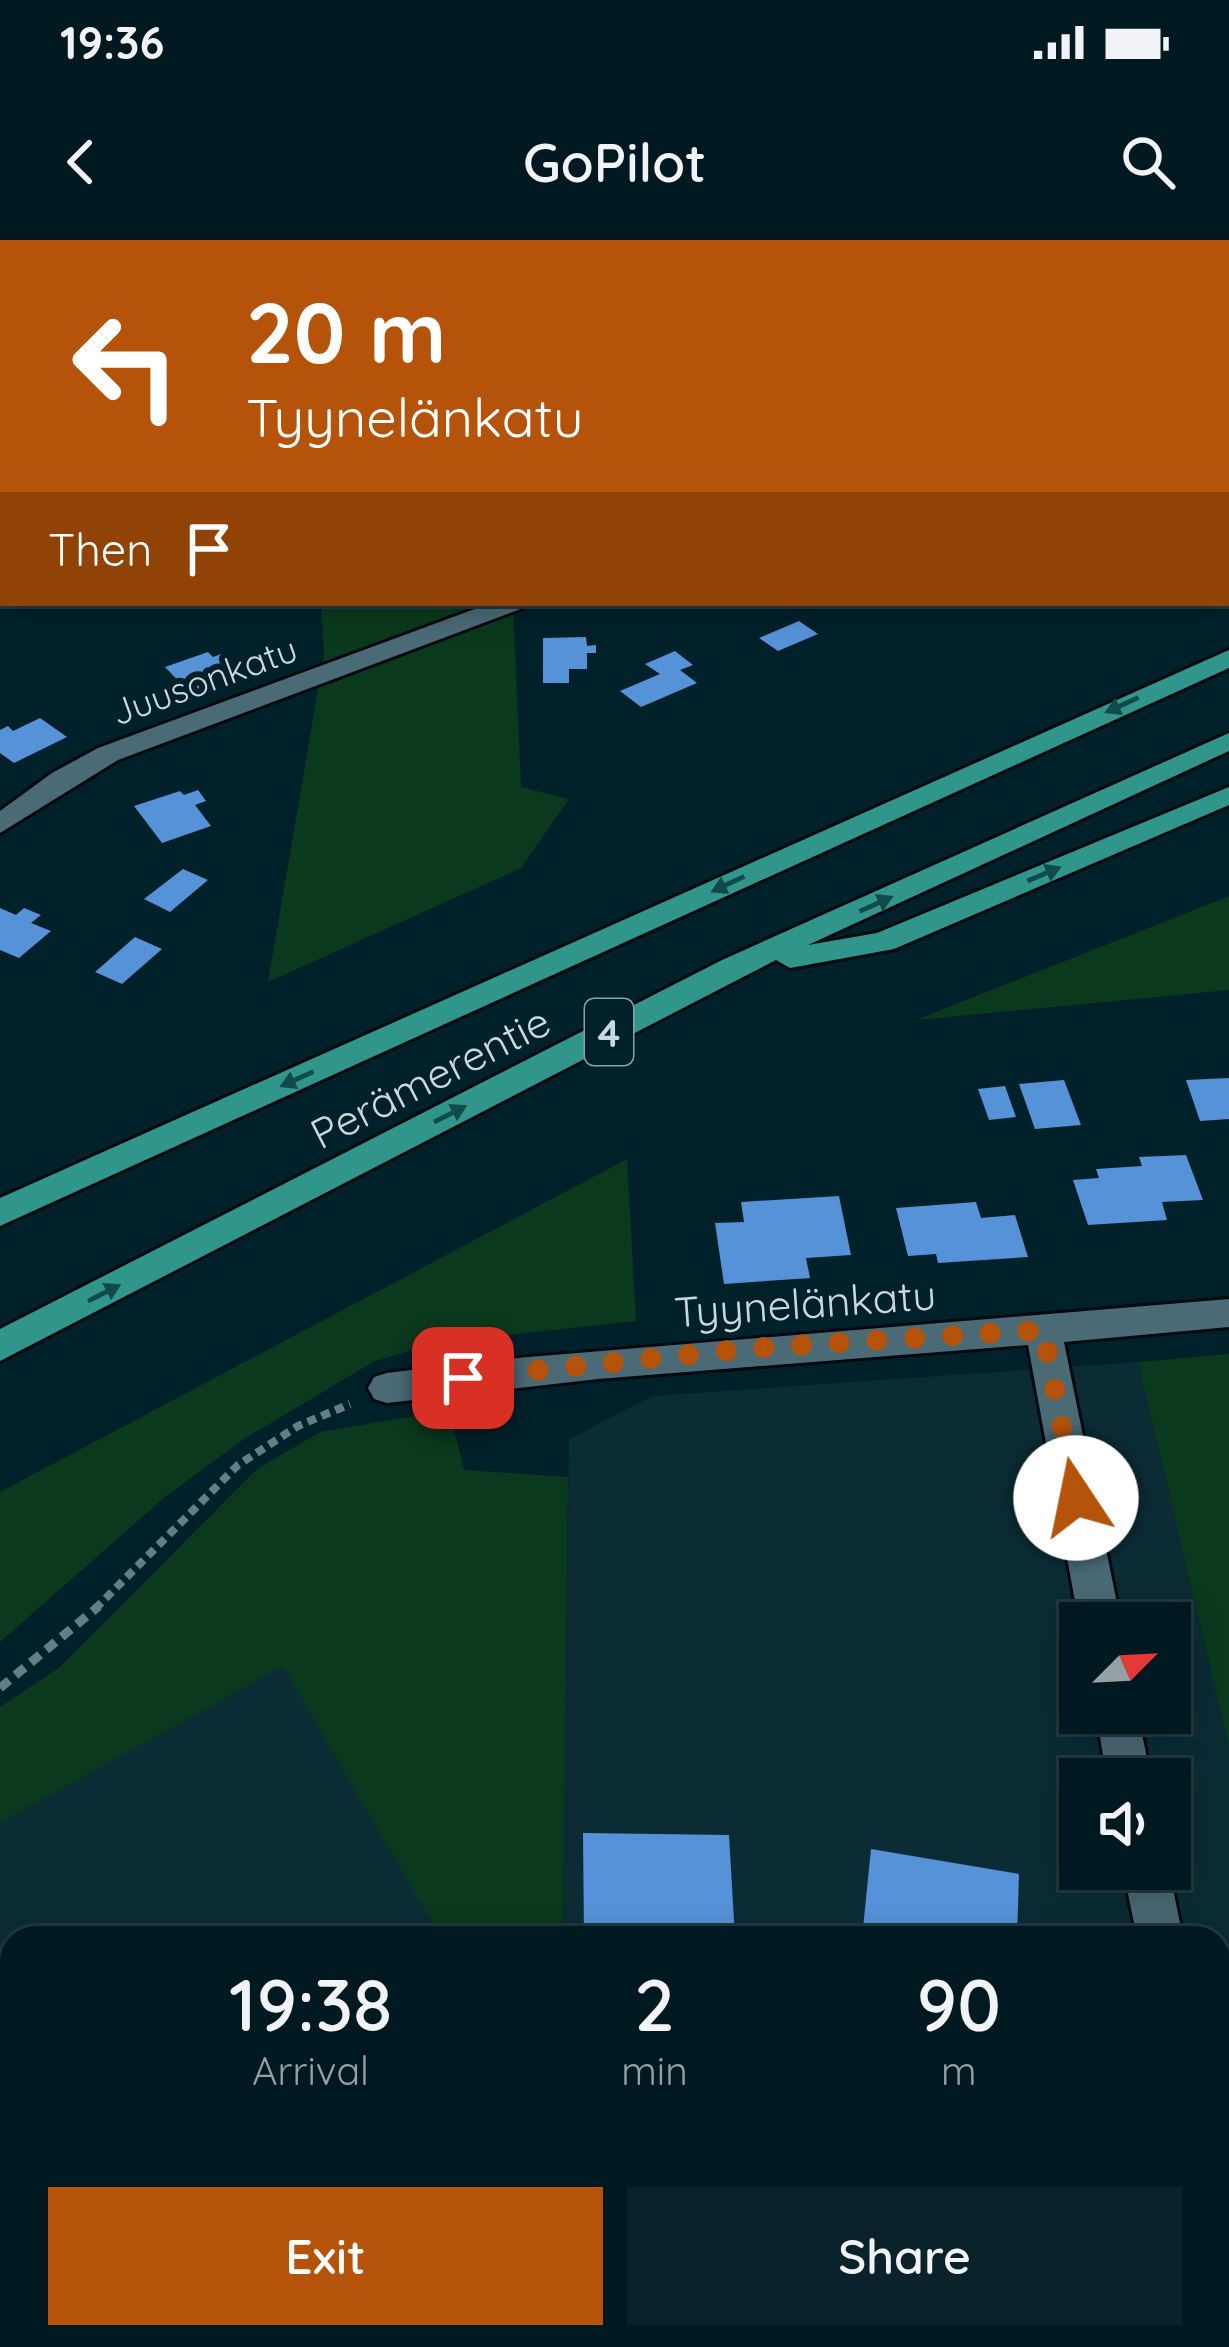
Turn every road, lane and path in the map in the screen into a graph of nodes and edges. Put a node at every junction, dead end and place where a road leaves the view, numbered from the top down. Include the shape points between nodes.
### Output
1 (506, 606) edge
2 (1229, 658) edge
3 (1229, 741) edge
4 (1229, 795) edge
5 (0, 824) edge
6 (734, 968) junction
7 (0, 1213) edge
8 (1229, 1313) edge
9 (1043, 1330) junction
10 (0, 1346) edge
11 (387, 1388) joint
12 (1096, 1602) edge
13 (0, 1688) edge
14 (1150, 1890) edge
15 (1158, 1926) edge

1 - 5 street, Juusonkatu via 108,754
2 -> 7 highway, Perämerentie / 4
6 -> 3 highway, Perämerentie / 4
6 -> 4 highway via 883,942
10 -> 6 highway, Perämerentie / 4
8 - 9 street, Tyynelänkatu
9 - 11 street, Tyynelänkatu via 754,1348
9 - 12 street
11 - 13 path via 298,1426 238,1465 106,1600
14 - 15 street

